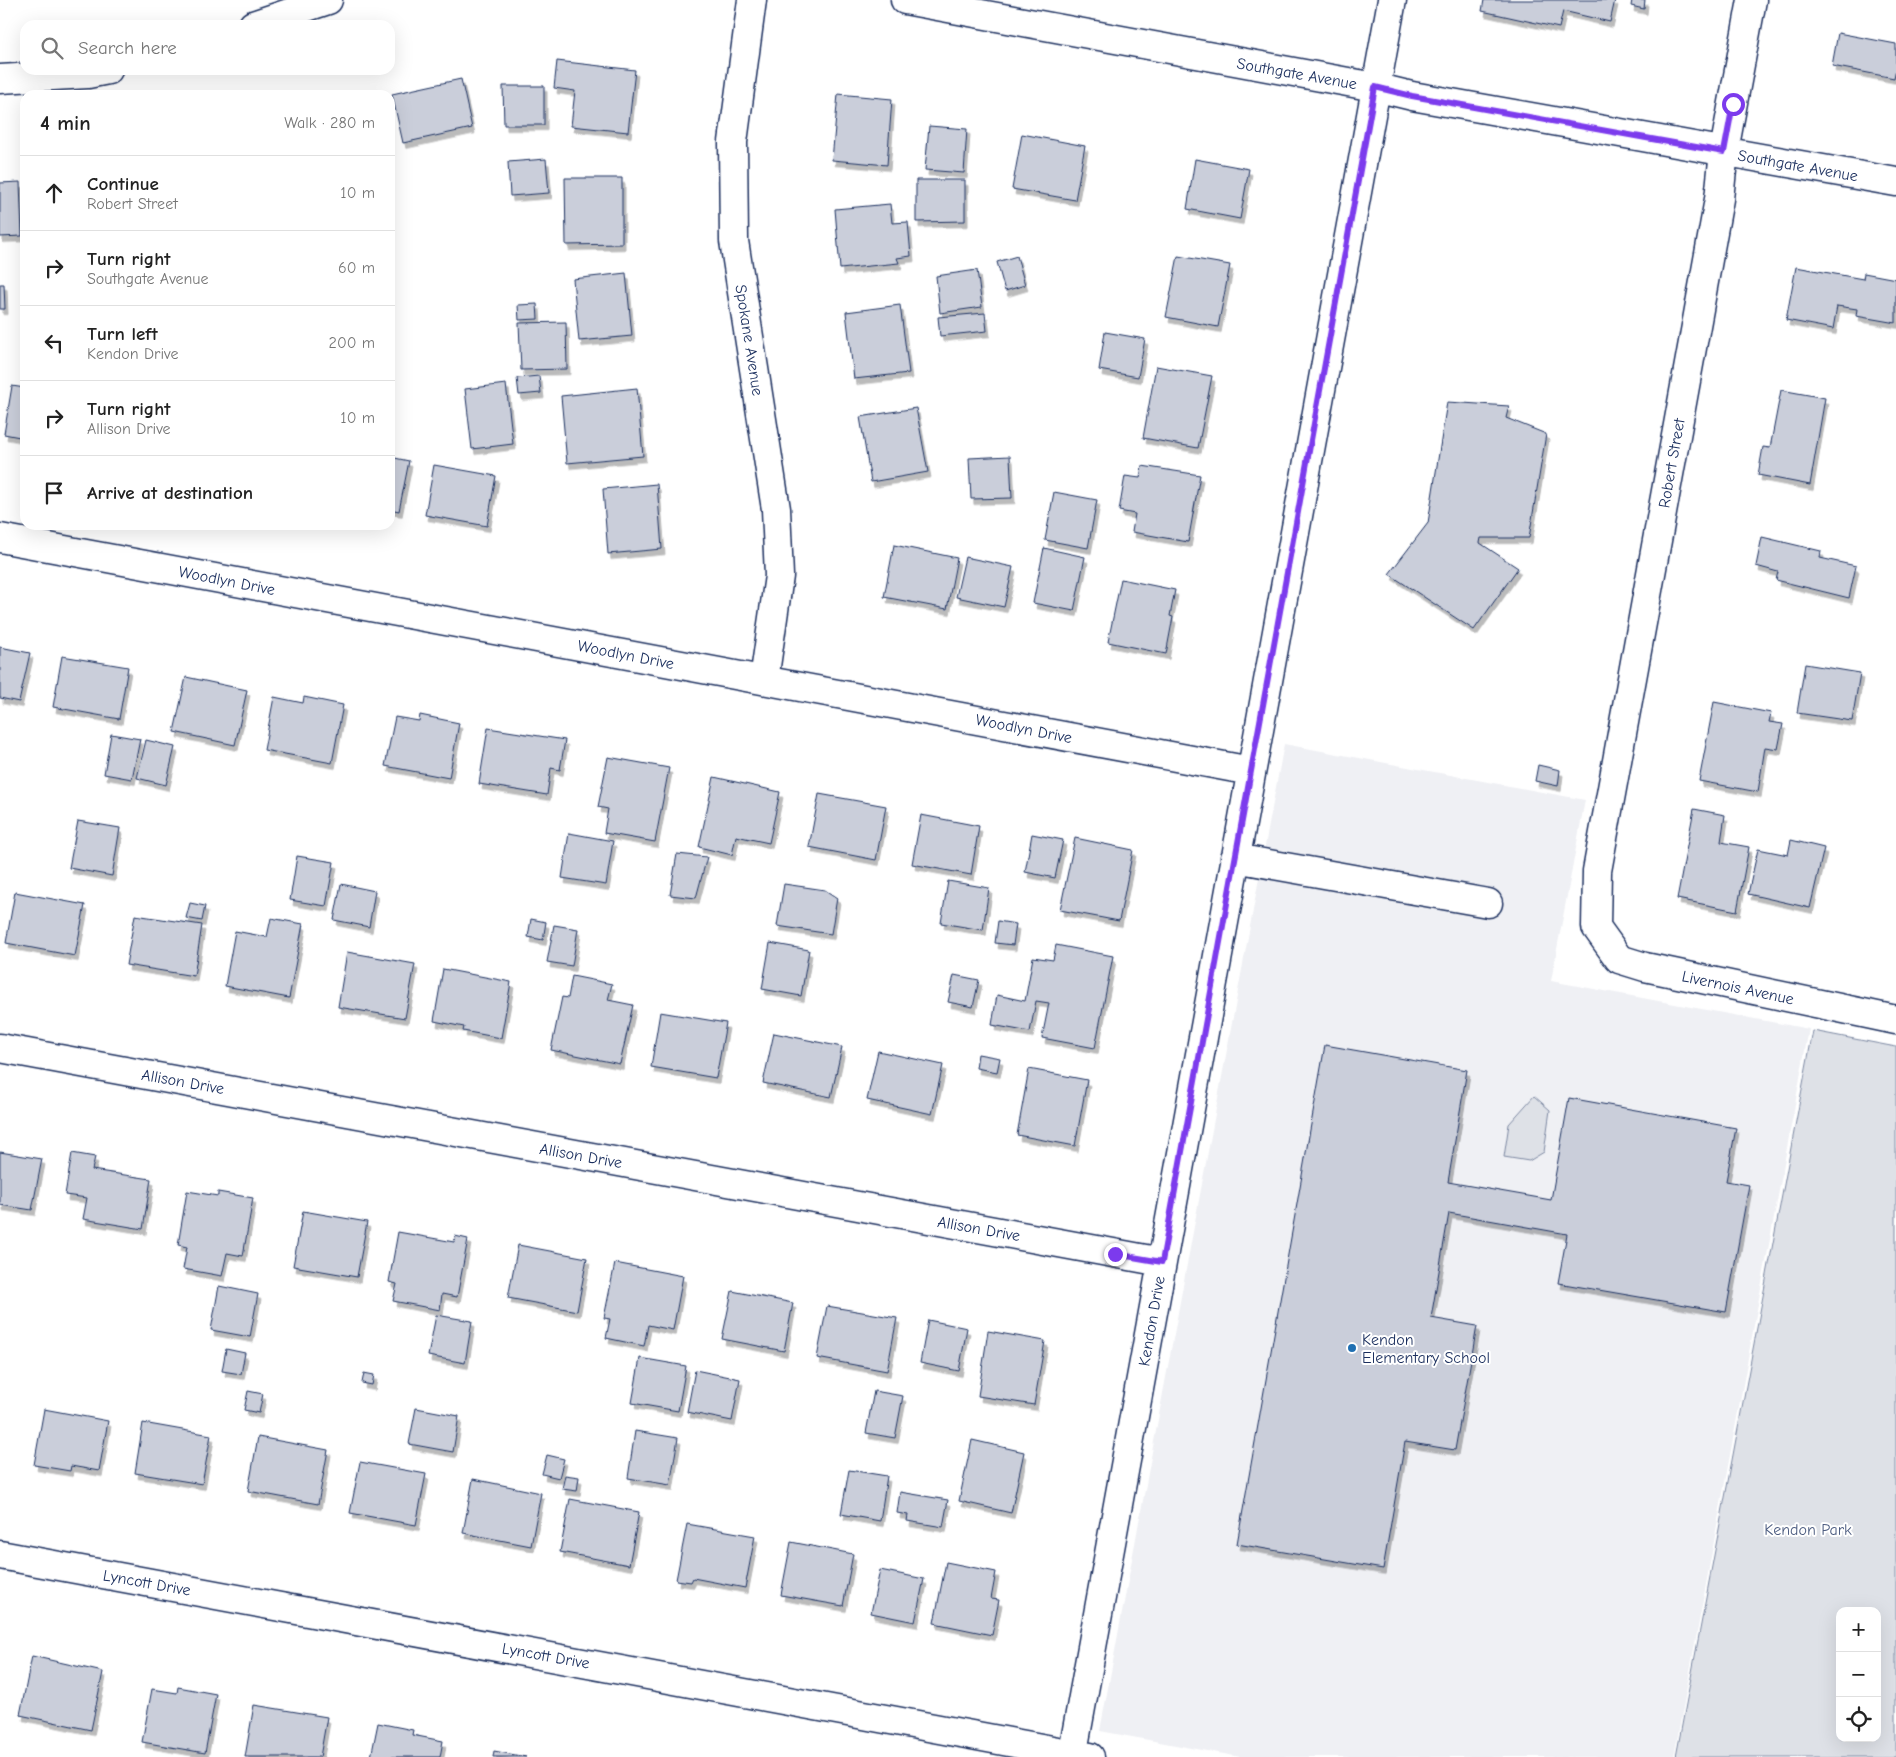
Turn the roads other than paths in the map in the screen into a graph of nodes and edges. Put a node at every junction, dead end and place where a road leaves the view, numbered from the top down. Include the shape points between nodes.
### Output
1 (328, 0) edge
2 (752, 0) edge
3 (904, 0) edge
4 (1392, 0) edge
5 (1752, 0) edge
6 (268, 20) edge
7 (70, 75) edge
8 (0, 79) edge
9 (1375, 87) junction
10 (1724, 152) junction
11 (1896, 182) edge
12 (0, 538) edge
13 (764, 680) junction
14 (1251, 771) junction
15 (1235, 858) junction
16 (1488, 903) dead end
17 (1596, 927) joint
18 (1896, 1020) edge
19 (0, 1048) edge
20 (1162, 1262) junction
21 (0, 1555) edge
22 (1079, 1756) edge

1 - 6 street
2 - 13 street, Spokane Avenue via 733,142 734,241 776,510 779,576
3 - 9 street, Southgate Avenue
4 - 9 street, Kendon Drive
5 - 10 street, Robert Street
7 - 8 street
9 - 10 street, Southgate Avenue
9 - 14 street, Kendon Drive
10 - 11 street, Southgate Avenue
10 - 17 street, Robert Street via 1719,199 1598,871
12 - 13 street, Woodlyn Drive
13 - 14 street, Woodlyn Drive
14 - 15 street, Kendon Drive
15 - 16 street
15 - 20 street, Kendon Drive
17 - 18 street, Livernois Avenue via 1619,959
19 - 20 street, Allison Drive
20 - 22 street, Kendon Drive
21 - 22 street, Lyncott Drive

